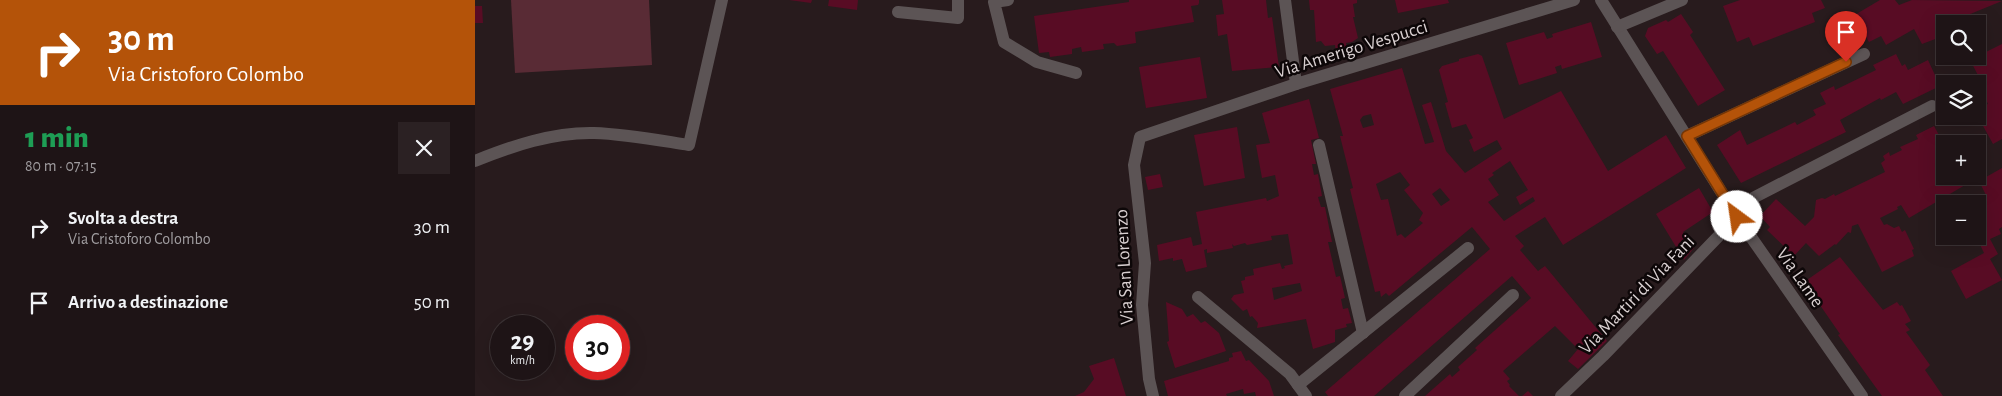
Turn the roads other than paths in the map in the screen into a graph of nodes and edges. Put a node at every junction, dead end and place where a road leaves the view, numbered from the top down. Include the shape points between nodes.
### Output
1 (722, 0) edge
2 (958, 0) edge
3 (1008, 0) edge
4 (1285, 0) edge
5 (1574, 0) edge
6 (1601, 0) edge
7 (1682, 0) edge
8 (898, 12) dead end
9 (1617, 27) junction
10 (1863, 54) dead end
11 (1076, 73) dead end
12 (1296, 84) junction
13 (1932, 106) dead end
14 (1687, 136) junction
15 (1140, 137) joint
16 (1319, 145) dead end
17 (475, 160) edge
18 (1737, 217) junction
19 (1468, 248) dead end
20 (1513, 295) dead end
21 (1198, 297) dead end
22 (1363, 334) junction
23 (1298, 385) junction
24 (1153, 396) edge
25 (1306, 396) edge
26 (1405, 396) edge
27 (1561, 396) edge
28 (1862, 396) edge

1 - 17 street via 689,145 592,132 518,144
2 - 8 street via 959,18
3 - 11 street via 994,2 1004,42 1037,62
4 - 12 street
5 - 12 street, Via Amerigo Vespucci
6 - 9 street, Via Lame
7 - 9 street
9 - 14 street, Via Lame
10 - 14 street
12 - 15 street, Via Amerigo Vespucci
13 - 18 street, Via Martiri di Via Fani via 1751,199
14 - 18 street, Via Lame
15 - 24 street, Via San Lorenzo via 1134,165 1145,263 1142,305
16 - 22 street
18 - 27 street, Via Martiri di Via Fani
18 - 28 street, Via Lame
19 - 22 street
20 - 26 street
21 - 23 street via 1290,374
22 - 23 street
23 - 25 street

